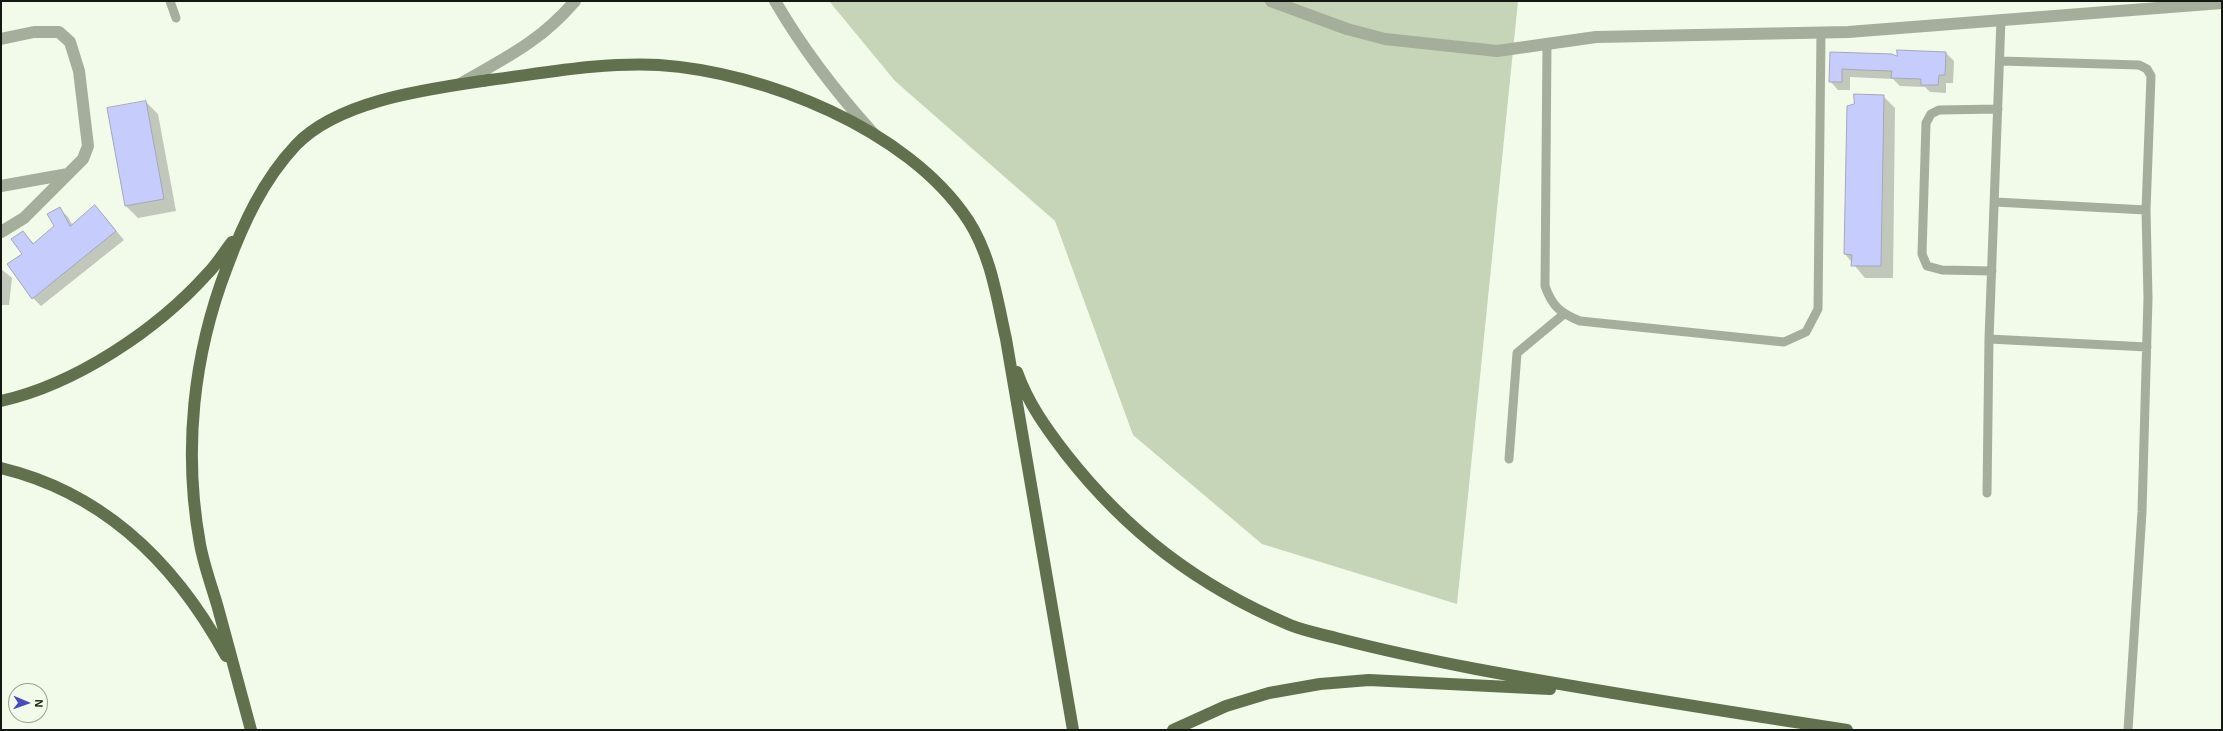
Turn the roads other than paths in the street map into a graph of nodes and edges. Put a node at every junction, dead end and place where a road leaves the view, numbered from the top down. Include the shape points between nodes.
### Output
1 (170, 1) edge
2 (575, 1) edge
3 (775, 1) edge
4 (1271, 1) edge
5 (2222, 3) edge
6 (176, 18) dead end
7 (2001, 19) junction
8 (1821, 32) junction
9 (1, 39) edge
10 (1547, 44) junction
11 (2000, 61) junction
12 (459, 85) junction
13 (1998, 109) junction
14 (874, 134) junction
15 (68, 174) junction
16 (1, 186) edge
17 (1995, 202) junction
18 (2146, 210) junction
19 (241, 230) junction
20 (1, 232) edge
21 (1992, 272) junction
22 (1564, 314) junction
23 (1006, 339) junction
24 (1989, 339) junction
25 (2147, 347) junction
26 (1, 401) edge
27 (1509, 459) dead end
28 (1, 468) edge
29 (1987, 493) dead end
30 (235, 674) junction
31 (1598, 691) junction
32 (250, 730) edge
33 (1073, 730) edge
34 (1174, 730) edge
35 (1847, 730) edge
36 (2128, 730) edge

1 - 6 lane
2 - 12 street via 557,22 530,44
3 - 14 street via 806,52 843,100
4 - 10 street via 1347,29 1386,39 1497,51
5 - 7 street
7 - 8 street
7 - 11 lane
8 - 10 street via 1596,38
8 - 22 lane via 1818,309 1806,332 1784,342 1580,321
9 - 15 street via 34,32 59,32 70,42 79,71 88,146 83,159
10 - 22 lane via 1545,286 1550,300
11 - 13 lane
11 - 18 lane via 2139,65 2147,69 2151,76
12 - 14 main road via 618,65 659,66 754,82 801,98
12 - 19 main road via 374,102 344,112 319,127 296,144 268,180
13 - 17 lane
13 - 21 lane via 1939,110 1931,114 1926,123 1922,254 1928,266 1942,270
14 - 23 main road via 916,165 949,195 968,220 987,261
15 - 16 street
15 - 20 street via 24,218
17 - 18 lane
17 - 21 lane
18 - 25 lane
19 - 26 main road via 208,273 180,301 141,333 100,360 57,382
19 - 30 main road via 218,289 204,338 191,443 194,495 201,545
21 - 24 lane
22 - 27 lane via 1517,353
23 - 31 main road via 1024,392 1046,428 1079,470 1116,512 1160,551 1222,593 1292,626 1371,647
23 - 33 main road
24 - 25 lane
24 - 29 lane
25 - 36 lane via 2142,512
28 - 30 main road via 52,484 84,500 141,544 166,567 189,595
30 - 32 main road
31 - 34 main road via 1369,680 1341,682 1269,693 1226,706
31 - 35 main road

